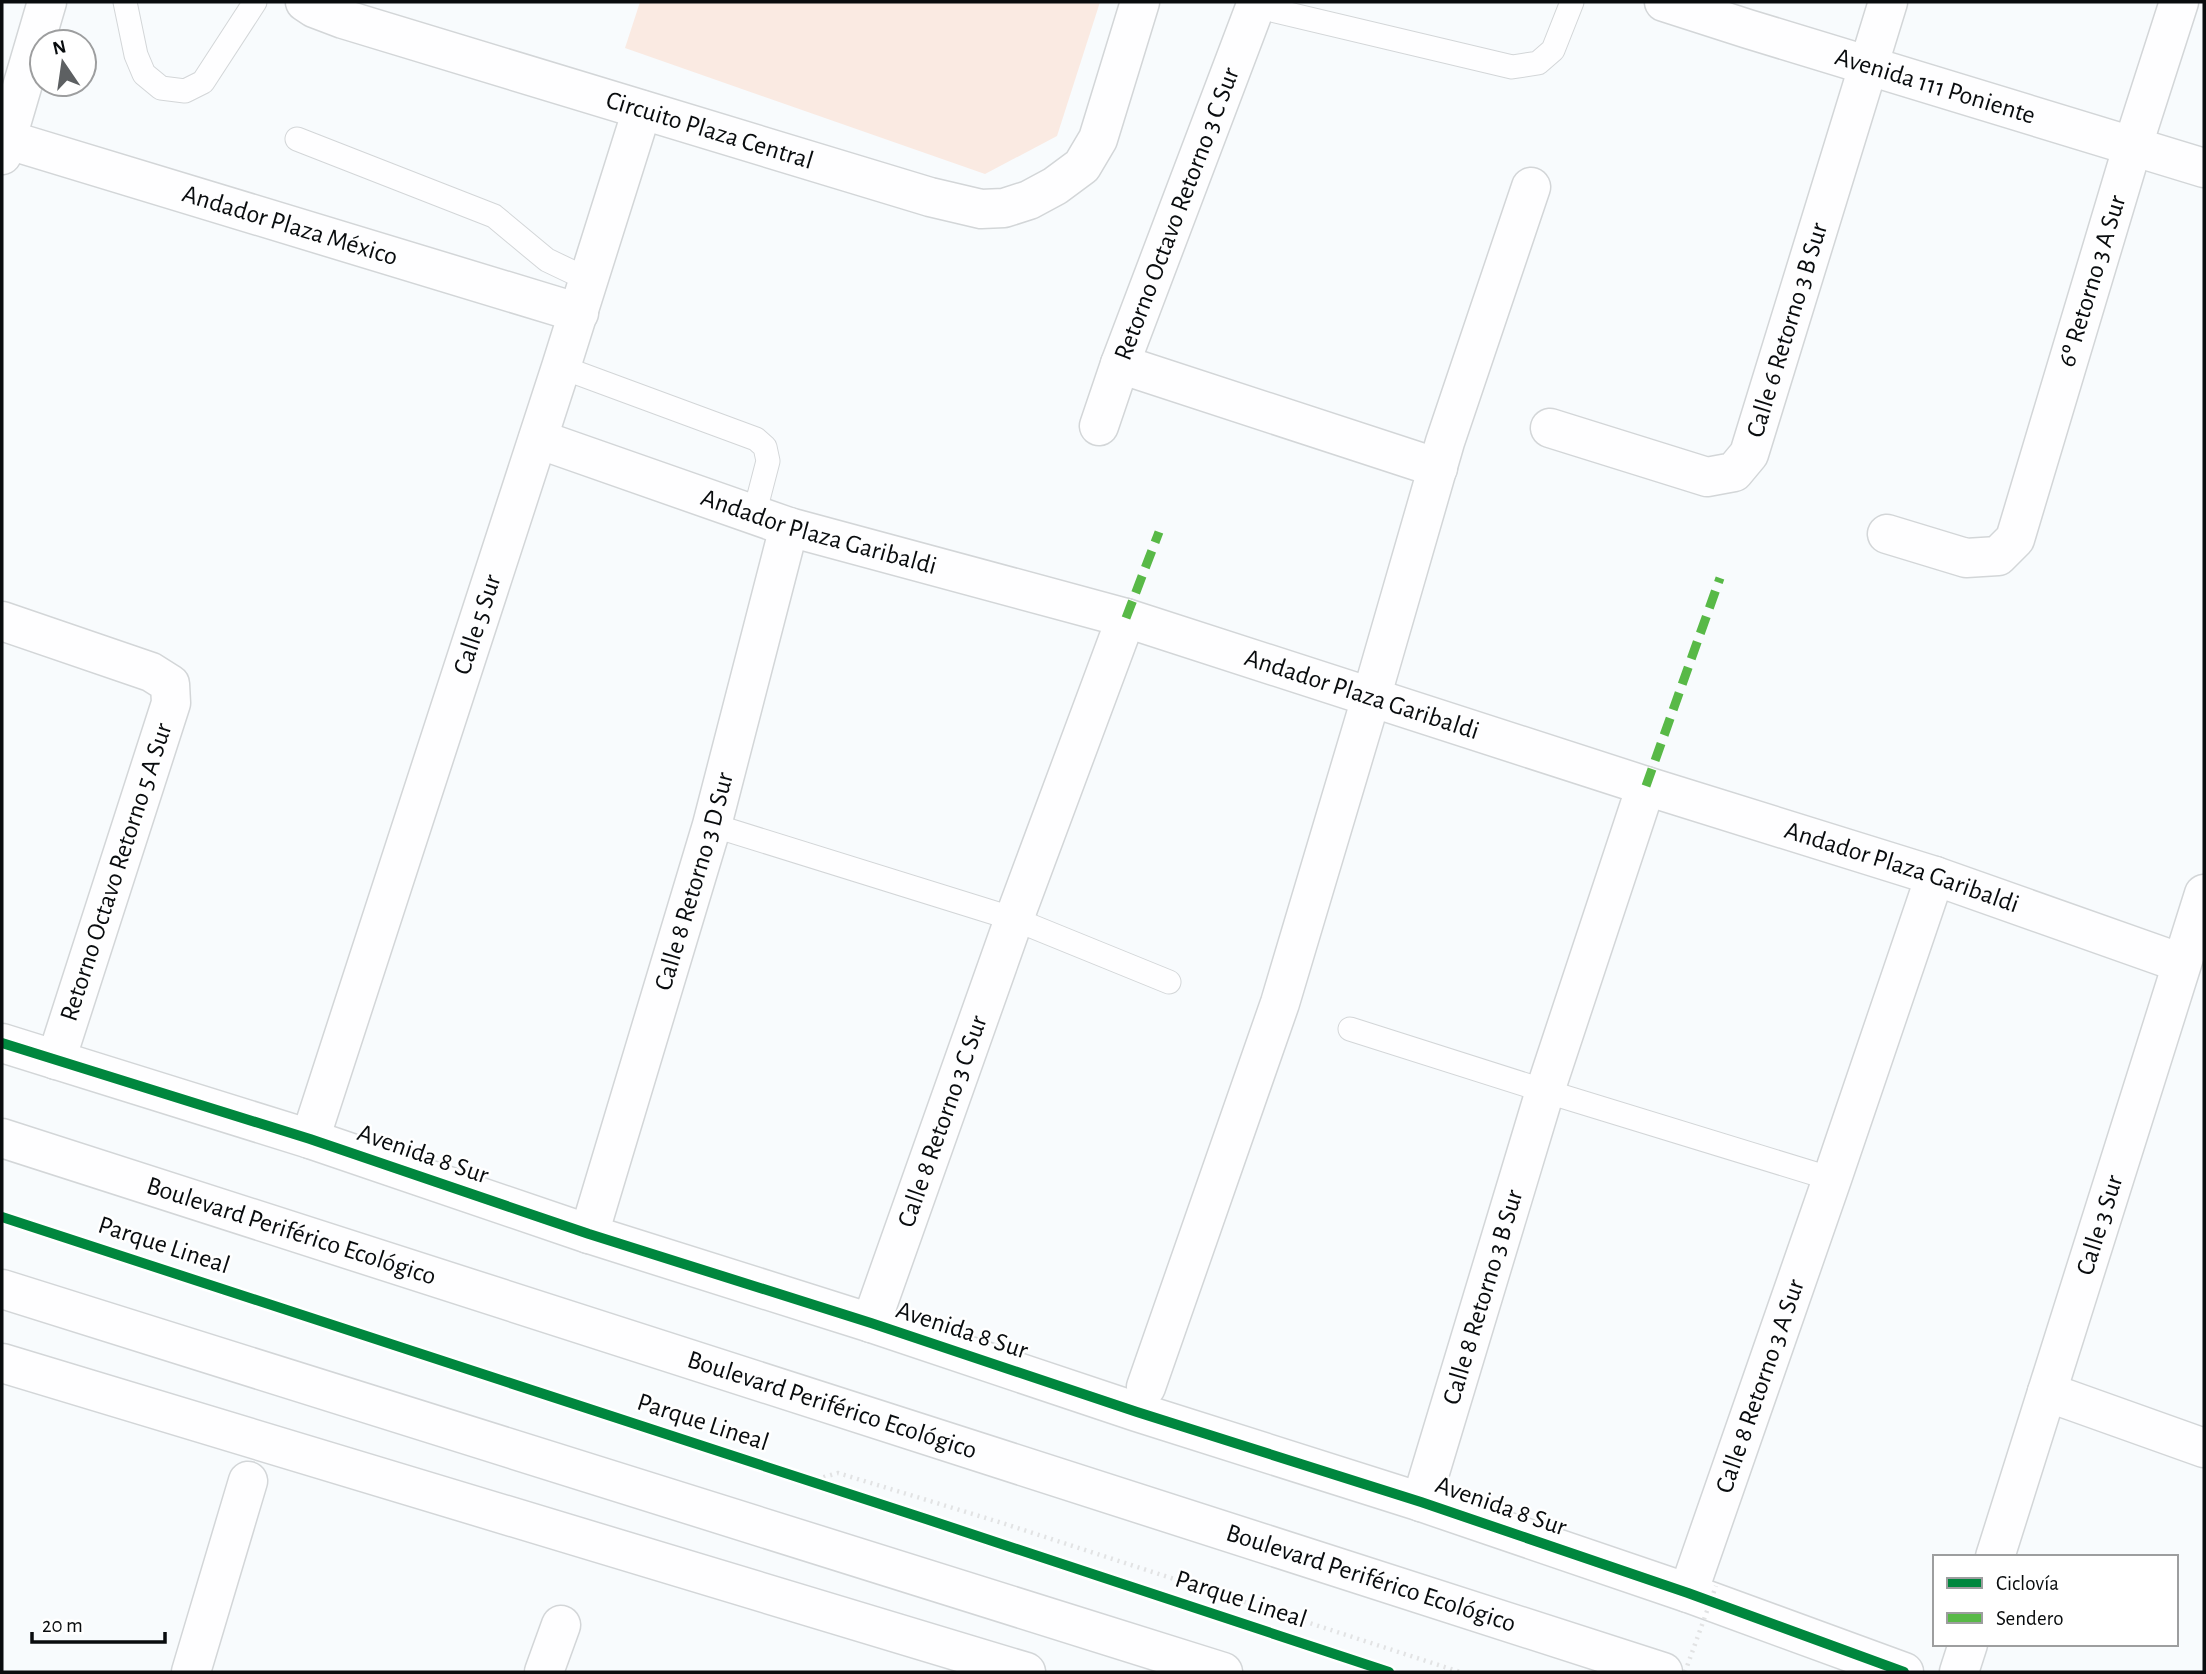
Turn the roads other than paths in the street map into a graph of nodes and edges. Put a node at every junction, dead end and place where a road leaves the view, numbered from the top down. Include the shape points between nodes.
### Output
1 (47, 2) edge
2 (124, 2) edge
3 (254, 2) edge
4 (305, 2) edge
5 (1140, 2) edge
6 (1572, 2) edge
7 (1664, 2) edge
8 (1888, 2) edge
9 (2179, 2) edge
10 (1256, 4) edge
11 (1868, 65) junction
12 (642, 110) junction
13 (297, 139) dead end
14 (3, 145) edge
15 (2133, 145) junction
16 (2204, 168) edge
17 (1531, 187) dead end
18 (584, 296) junction
19 (1120, 364) junction
20 (561, 367) junction
21 (1099, 426) dead end
22 (1550, 428) dead end
23 (538, 439) junction
24 (1438, 468) junction
25 (771, 521) junction
26 (1887, 534) dead end
27 (1126, 618) junction
28 (2, 621) edge
29 (1371, 698) junction
30 (1646, 786) junction
31 (712, 825) junction
32 (1935, 876) junction
33 (2204, 894) edge
34 (1014, 919) junction
35 (2181, 963) junction
36 (1169, 982) dead end
37 (1350, 1029) dead end
38 (2, 1043) edge
39 (56, 1060) junction
40 (1545, 1091) junction
41 (2, 1138) edge
42 (310, 1139) junction
43 (1832, 1179) junction
44 (589, 1234) junction
45 (2, 1289) edge
46 (871, 1323) junction
47 (2, 1363) edge
48 (1146, 1387) dead end
49 (2047, 1392) junction
50 (2204, 1448) edge
51 (248, 1480) dead end
52 (1421, 1502) junction
53 (1996, 1555) edge
54 (1702, 1589) junction
55 (561, 1625) dead end
56 (1967, 1646) edge
57 (191, 1672) edge
58 (544, 1672) edge
59 (1026, 1672) edge
60 (1223, 1672) edge
61 (1663, 1672) edge
62 (1904, 1672) edge
63 (1959, 1672) edge

1 - 14 main road
2 - 3 lane via 145,74 161,88 185,91 203,82
4 - 12 main road, Circuito Plaza Central via 342,19
5 - 12 main road, Circuito Plaza Central via 1098,139 1082,166 1055,186 1004,208 981,209 930,197
6 - 10 lane via 1553,50 1538,63 1513,67
7 - 11 main road, Avenida 111 Poniente
8 - 11 main road, Calle 6 Retorno 3 B Sur
9 - 15 main road, 6º Retorno 3 A Sur
10 - 19 main road, Retorno Octavo Retorno 3 C Sur
11 - 15 main road, Avenida 111 Poniente
11 - 22 main road, Calle 6 Retorno 3 B Sur via 1749,454 1734,472 1707,477
12 - 18 main road, Calle 5 Sur
13 - 18 lane via 494,216
14 - 18 main road, Andador Plaza México
15 - 16 main road, Avenida 111 Poniente
15 - 26 main road, 6º Retorno 3 A Sur via 2015,539 1998,556 1966,558
17 - 24 main road
18 - 20 main road, Calle 5 Sur
19 - 21 main road, Retorno Octavo Retorno 3 C Sur
19 - 24 main road
20 - 23 main road, Calle 5 Sur
20 - 25 lane via 756,439 765,447 768,461
23 - 25 main road, Andador Plaza Garibaldi
23 - 42 main road, Calle 5 Sur
24 - 29 main road
25 - 27 main road, Andador Plaza Garibaldi
25 - 31 main road, Calle 8 Retorno 3 D Sur
27 - 29 main road, Andador Plaza Garibaldi
27 - 34 main road
28 - 39 main road, Retorno Octavo Retorno 5 A Sur via 150,672 170,684 171,703
29 - 30 main road, Andador Plaza Garibaldi
29 - 48 main road via 1280,1003
30 - 32 main road, Andador Plaza Garibaldi
30 - 40 main road, Calle 8 Retorno 3 B Sur
31 - 34 lane
31 - 44 main road, Calle 8 Retorno 3 D Sur
32 - 35 main road, Andador Plaza Garibaldi
32 - 43 main road, Calle 8 Retorno 3 A Sur
33 - 35 main road, Calle 3 Sur
34 - 36 lane
34 - 46 main road, Calle 8 Retorno 3 C Sur
35 - 49 main road, Calle 3 Sur
37 - 40 lane
38 - 39 main road, Avenida 8 Sur
39 - 42 main road, Avenida 8 Sur
40 - 43 lane
40 - 52 main road, Calle 8 Retorno 3 B Sur
41 - 61 main road, Boulevard Periférico Ecológico
42 - 44 main road, Avenida 8 Sur
43 - 54 main road, Calle 8 Retorno 3 A Sur
44 - 46 main road, Avenida 8 Sur
45 - 60 main road
46 - 52 main road, Avenida 8 Sur
47 - 59 main road
49 - 50 main road
49 - 53 main road, Calle 3 Sur
51 - 57 main road
52 - 54 main road, Avenida 8 Sur
54 - 62 main road, Avenida 8 Sur
55 - 58 main road
56 - 63 main road

